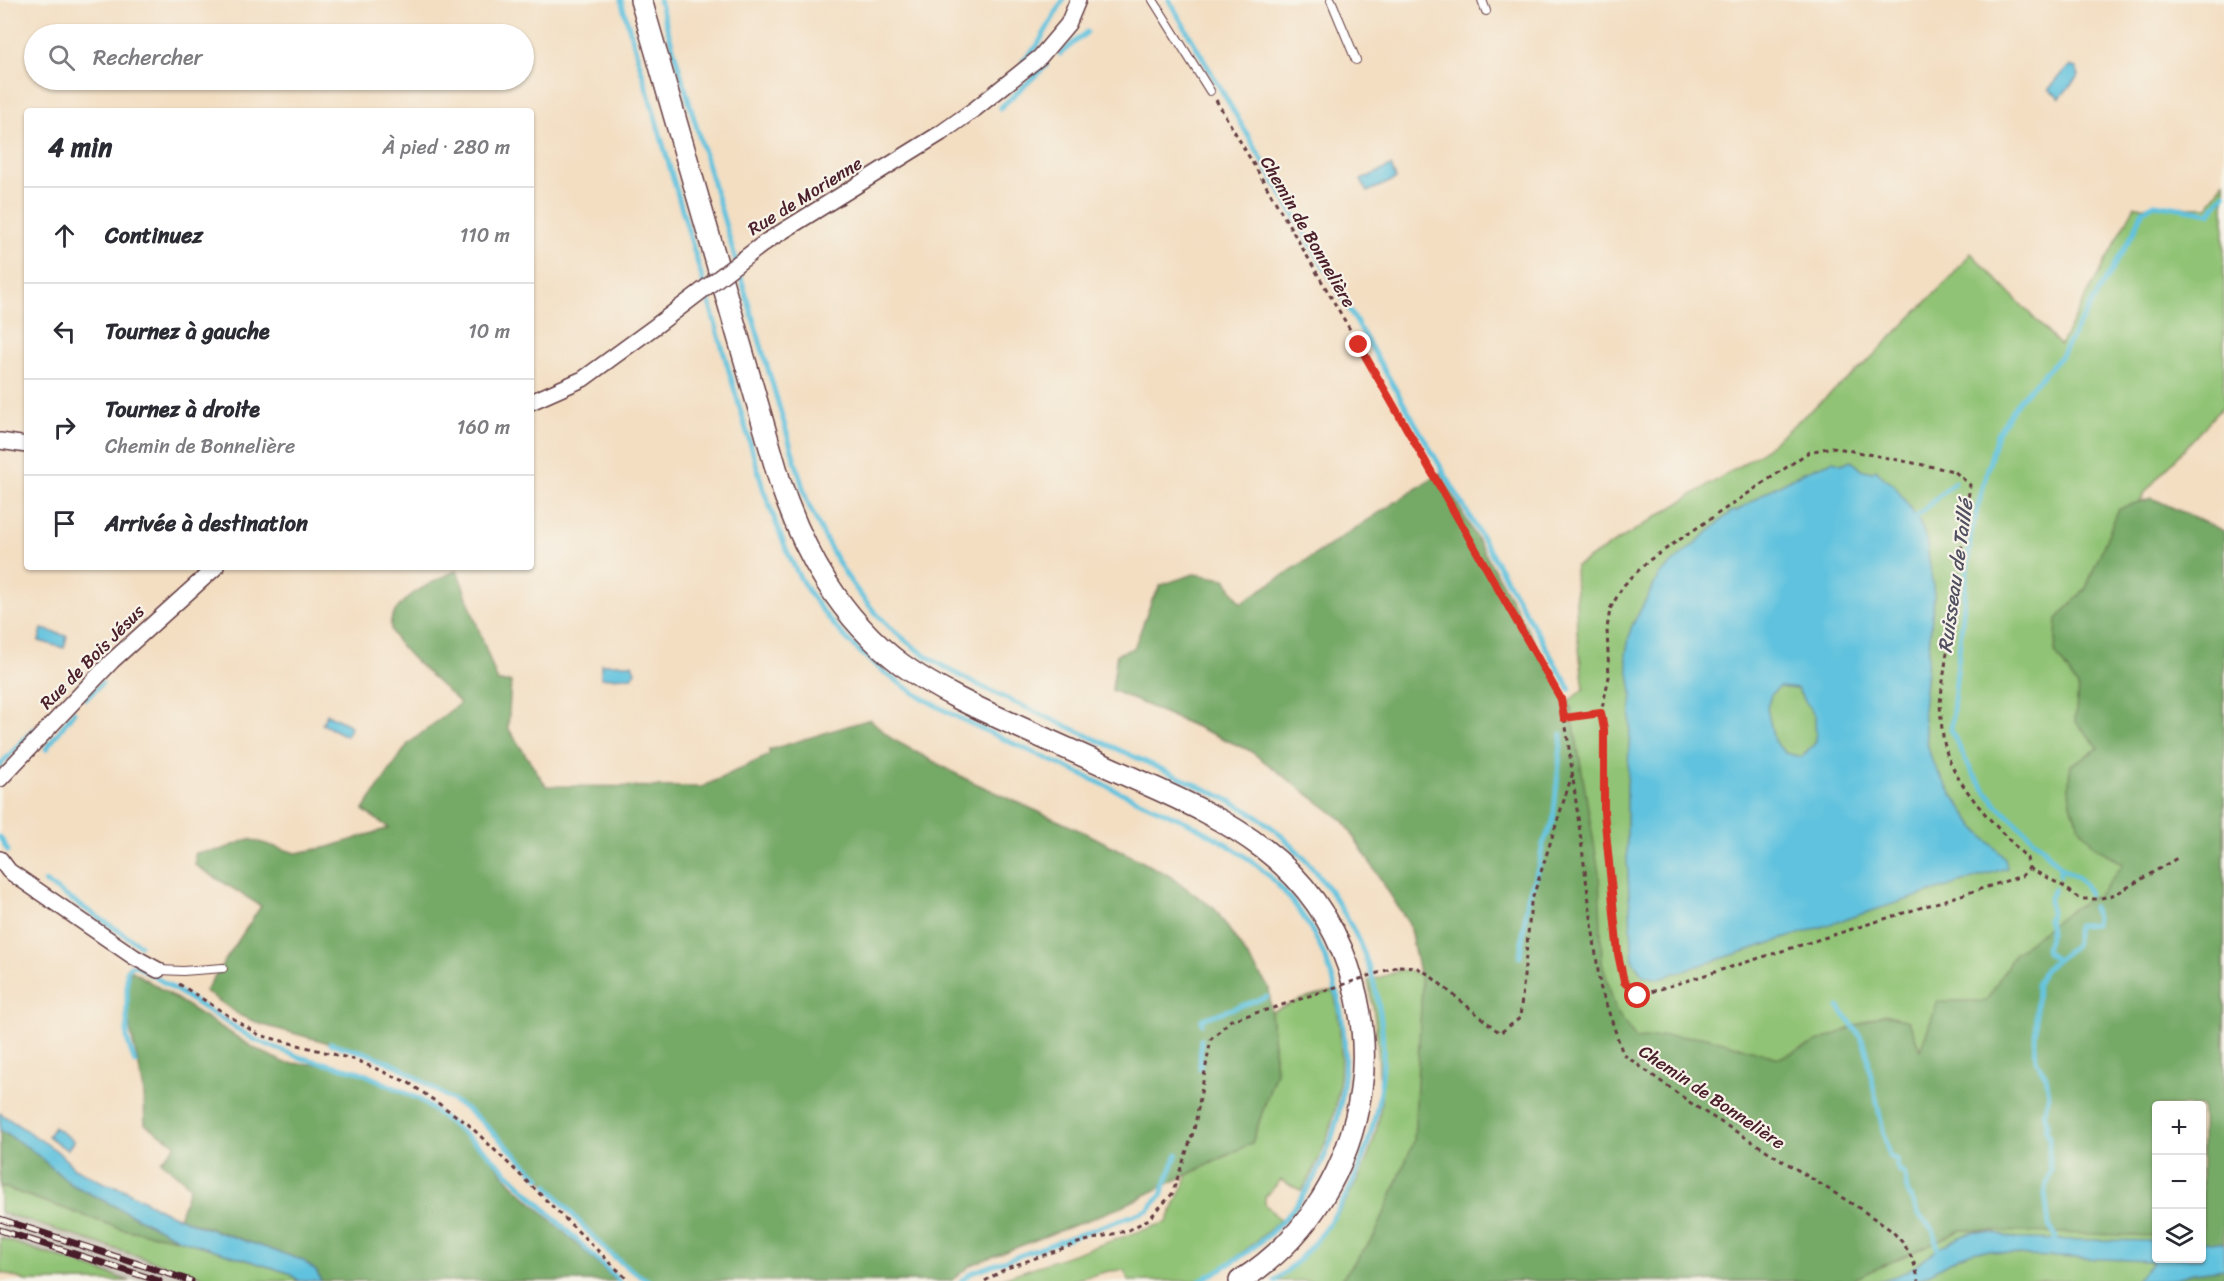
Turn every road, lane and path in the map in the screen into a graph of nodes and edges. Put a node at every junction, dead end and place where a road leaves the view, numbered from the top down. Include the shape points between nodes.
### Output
1 (641, 0) edge
2 (1078, 0) edge
3 (1153, 0) edge
4 (1331, 0) edge
5 (1482, 0) edge
6 (1486, 11) dead end
7 (1356, 60) dead end
8 (1210, 91) joint
9 (534, 401) edge
10 (0, 441) edge
11 (24, 445) edge
12 (213, 570) edge
13 (1601, 713) junction
14 (1564, 718) junction
15 (1573, 774) junction
16 (0, 779) edge
17 (2179, 857) dead end
18 (0, 860) edge
19 (2029, 868) junction
20 (223, 968) dead end
21 (158, 970) junction
22 (1919, 1280) edge
23 (629, 1281) edge
24 (985, 1281) edge
25 (1240, 1281) edge

1 - 25 main road via 780,482 801,537 827,585 880,646 942,690 1186,802 1244,833 1293,874 1335,936 1354,985 1363,1034 1362,1083 1351,1138 1332,1183 1306,1222 1268,1262
2 - 9 street, Rue de Morienne, bridge via 1068,24 1040,57 975,109 768,241 583,379
3 - 8 lane
4 - 7 lane
5 - 6 lane
8 - 14 path, Chemin de Bonnelière via 1561,699
10 - 11 street
12 - 16 street, Rue de Bois Jésus via 112,661
13 - 14 path
13 - 19 path via 1604,812 1618,954 1624,982 1638,996 2022,876
13 - 19 path via 1610,678 1607,629 1611,609 1623,586 1648,561 1809,453 1832,447 1954,471 1970,485 1940,703 1942,731 1947,754 1963,786 2027,858
14 - 15 path, Chemin de Bonnelière
15 - 22 path, Chemin de Bonnelière via 1600,986 1623,1054 1704,1113 1892,1231 1913,1260
15 - 24 path, bridge via 1532,903 1520,1018 1500,1033 1428,974 1416,967 1399,966 1232,1020 1211,1039 1194,1130 1172,1194 1149,1219 1129,1230 1007,1268
17 - 19 path via 2116,894 2098,899 2080,899
18 - 21 street via 9,871
20 - 21 lane
21 - 23 path via 259,1035 356,1060 409,1083 468,1124

